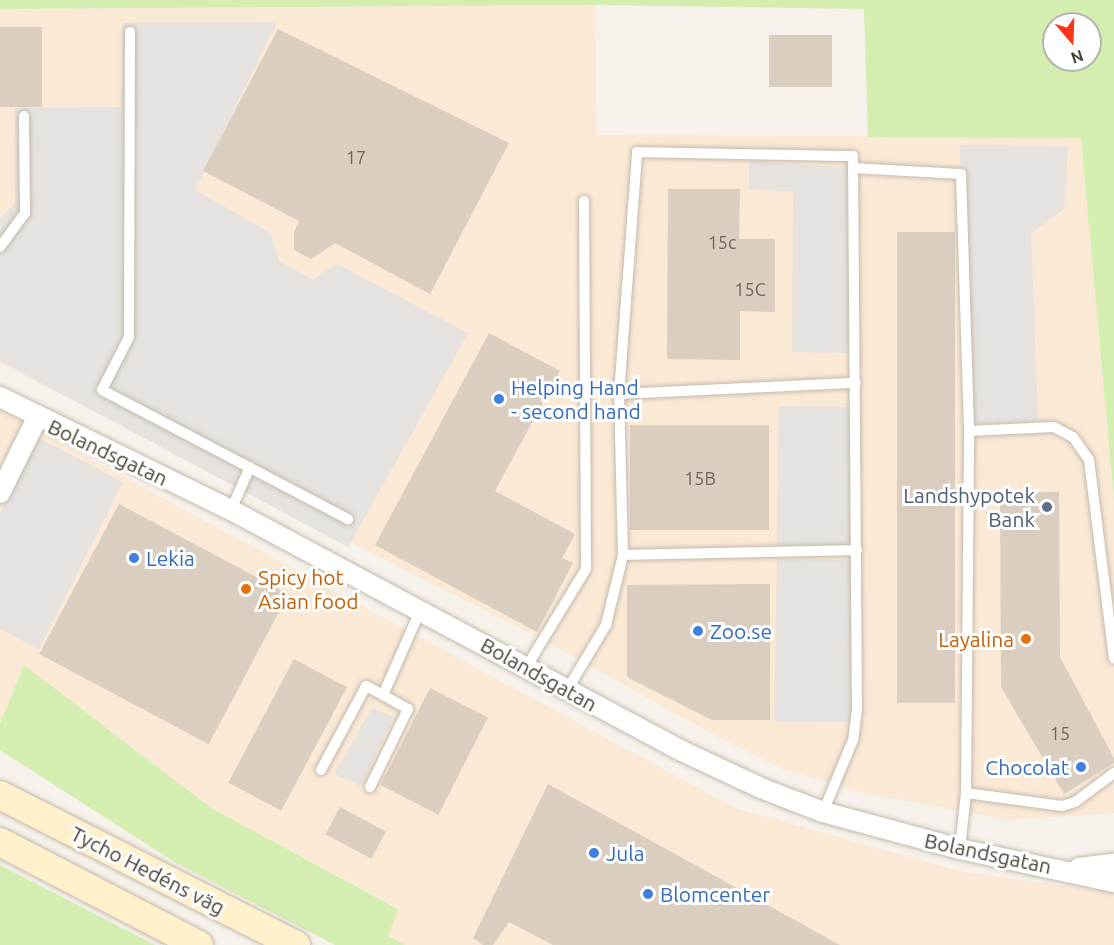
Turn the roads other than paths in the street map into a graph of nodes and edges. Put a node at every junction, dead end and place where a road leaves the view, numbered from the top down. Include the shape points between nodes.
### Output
1 (130, 32) dead end
2 (24, 116) dead end
3 (853, 168) junction
4 (585, 201) dead end
5 (0, 247) edge
6 (856, 383) junction
7 (619, 394) junction
8 (0, 397) edge
9 (37, 418) junction
10 (969, 431) junction
11 (250, 467) junction
12 (0, 493) edge
13 (231, 510) junction
14 (348, 519) dead end
15 (857, 550) junction
16 (623, 555) junction
17 (420, 611) junction
18 (1114, 658) edge
19 (527, 666) junction
20 (567, 690) junction
21 (382, 695) junction
22 (321, 770) dead end
23 (1114, 773) edge
24 (370, 787) dead end
25 (966, 793) junction
26 (0, 795) edge
27 (823, 812) junction
28 (0, 842) edge
29 (960, 849) junction
30 (1114, 864) edge
31 (1065, 869) junction
32 (1114, 882) edge
33 (199, 945) edge
34 (296, 945) edge

1 - 11 lane via 129,337 102,390
2 - 5 lane via 26,213
3 - 6 lane
3 - 7 lane via 853,156 638,152
3 - 10 lane via 961,174
4 - 19 lane via 586,569
6 - 7 lane
6 - 15 lane
7 - 16 lane
8 - 9 street, Bolandsgatan
9 - 12 street, Bolandsgatan
9 - 13 street, Bolandsgatan
10 - 18 lane via 1054,427 1073,436 1089,460
10 - 25 lane
11 - 13 lane
11 - 14 lane
13 - 17 street, Bolandsgatan
15 - 16 lane
15 - 27 lane via 857,709 853,740
16 - 20 lane via 606,625
17 - 19 street, Bolandsgatan
17 - 21 lane
19 - 20 street, Bolandsgatan
20 - 27 street, Bolandsgatan via 682,751
21 - 22 lane via 366,686
21 - 24 lane via 408,709
23 - 25 lane via 1075,802 1062,806
25 - 29 lane
26 - 34 main road, Tycho Hedéns väg
27 - 29 street, Bolandsgatan
28 - 33 main road, Tycho Hedéns väg
29 - 31 street, Bolandsgatan
30 - 31 street, Bolandsgatan
31 - 32 street, Bolandsgatan

